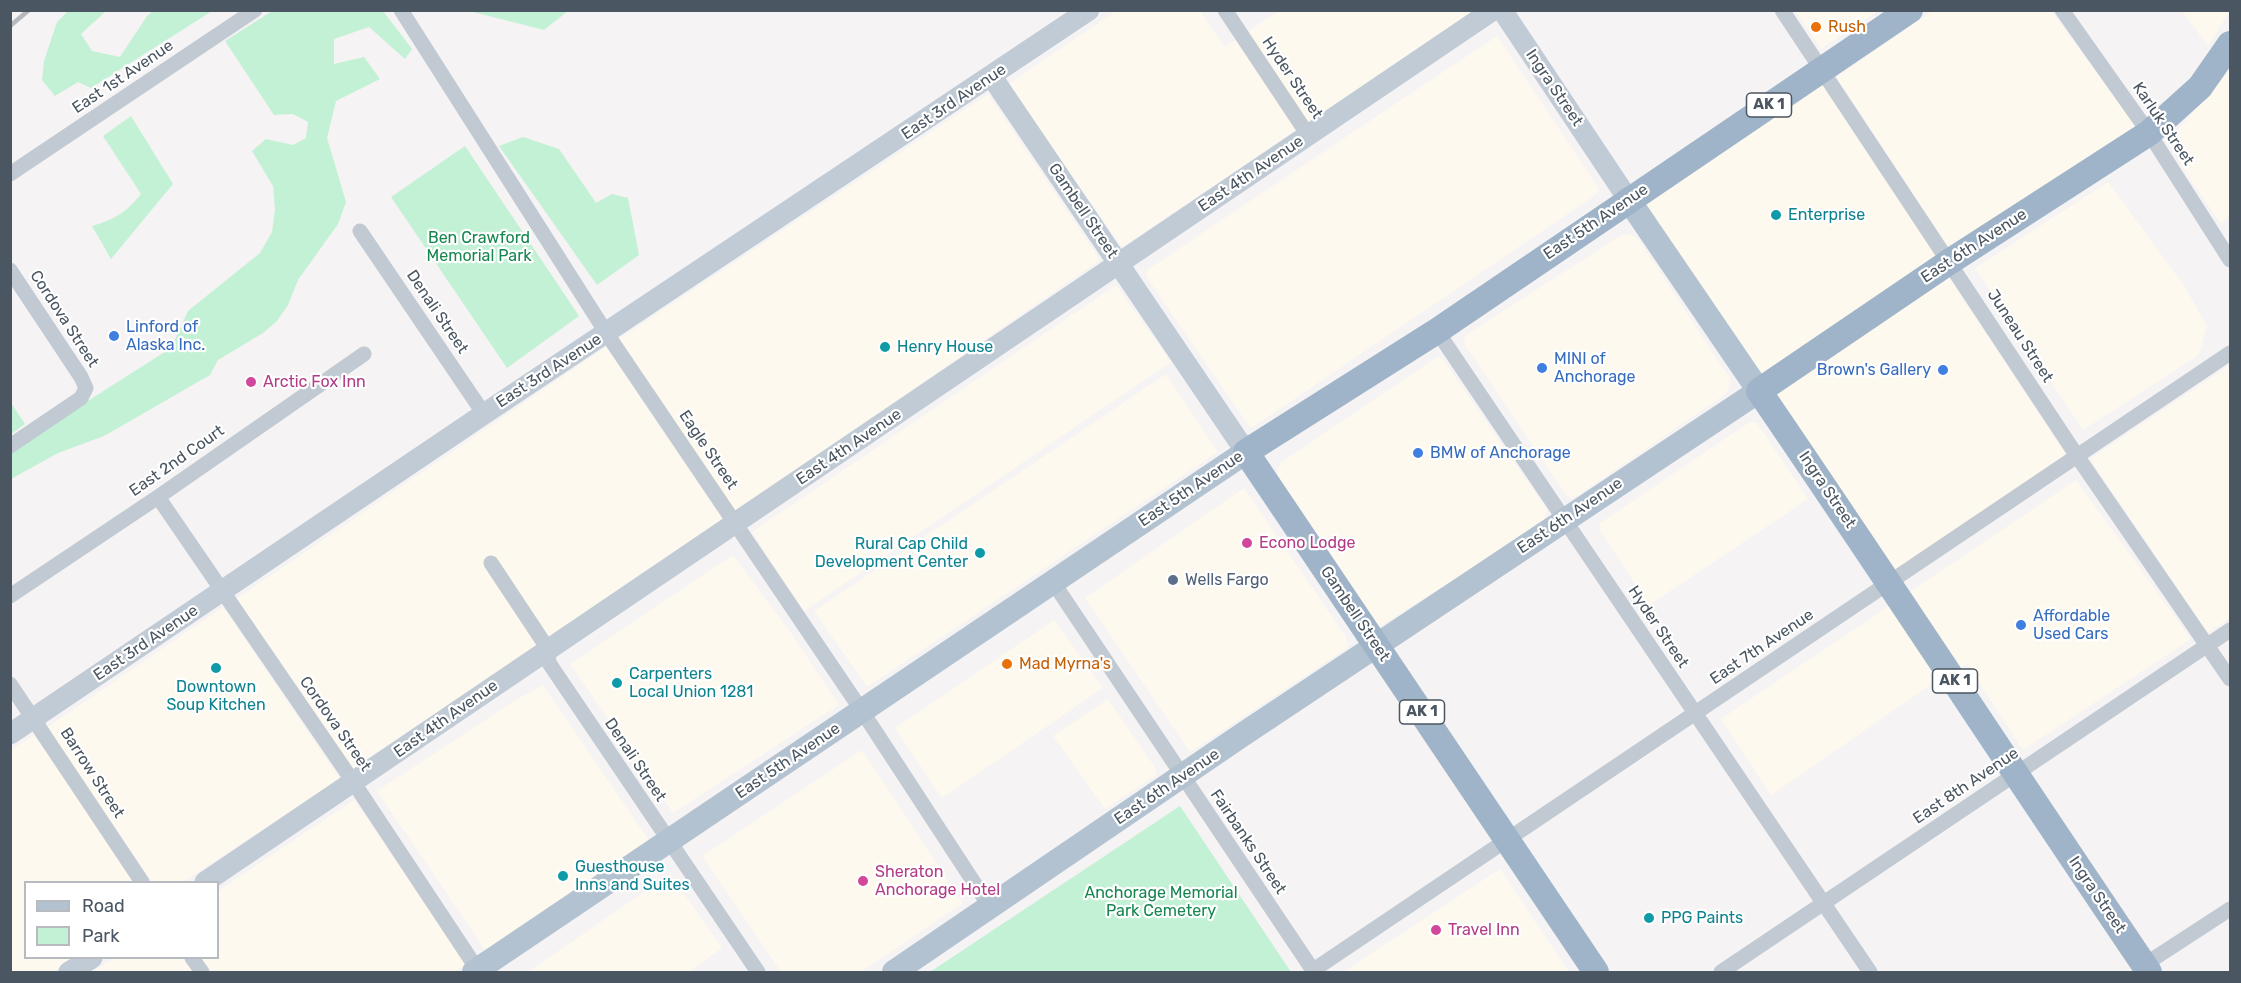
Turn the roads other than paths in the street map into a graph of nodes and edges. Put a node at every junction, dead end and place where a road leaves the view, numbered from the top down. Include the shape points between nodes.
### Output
1 (255, 10) edge
2 (401, 10) edge
3 (1089, 10) edge
4 (1225, 10) edge
5 (1493, 10) edge
6 (1502, 10) edge
7 (1782, 10) edge
8 (1910, 10) edge
9 (2062, 10) edge
10 (2230, 44) edge
11 (1821, 69) junction
12 (992, 77) junction
13 (2149, 133) junction
14 (1308, 135) junction
15 (10, 174) edge
16 (1628, 200) junction
17 (360, 231) dead end
18 (2230, 260) edge
19 (1949, 262) junction
20 (1119, 263) junction
21 (10, 270) edge
22 (1437, 331) junction
23 (607, 334) junction
24 (2230, 353) edge
25 (364, 354) dead end
26 (1759, 391) junction
27 (484, 414) junction
28 (10, 446) edge
29 (1246, 452) junction
30 (2077, 456) junction
31 (158, 497) junction
32 (1565, 520) junction
33 (737, 524) junction
34 (491, 563) dead end
35 (1053, 582) junction
36 (1890, 582) junction
37 (222, 592) junction
38 (10, 596) edge
39 (2230, 630) edge
40 (1377, 645) junction
41 (2208, 645) junction
42 (548, 649) junction
43 (2230, 679) edge
44 (10, 684) edge
45 (862, 711) junction
46 (1695, 713) junction
47 (33, 718) junction
48 (10, 734) edge
49 (2016, 775) junction
50 (1182, 776) junction
51 (354, 783) junction
52 (1508, 839) junction
53 (668, 842) junction
54 (141, 881) edge
55 (207, 881) edge
56 (1823, 904) junction
57 (990, 907) junction
58 (2230, 909) edge
59 (89, 959) edge
60 (193, 959) edge
61 (2146, 969) edge
62 (1313, 971) edge
63 (69, 972) edge
64 (202, 972) edge
65 (477, 972) edge
66 (758, 972) edge
67 (894, 972) edge
68 (1596, 972) edge
69 (1721, 972) edge
70 (1870, 972) edge

1 - 15 street, East 1st Avenue
2 - 23 street, Eagle Street
3 - 12 main road, East 3rd Avenue
4 - 14 street, Hyder Street
5 - 14 main road, East 4th Avenue
6 - 16 main road, Ingra Street
7 - 11 street, Juneau Street
8 - 11 highway, East 5th Avenue / AK 1
9 - 13 street, Karluk Street
10 - 13 highway, East 6th Avenue via 2200,87
11 - 16 highway, East 5th Avenue / AK 1
11 - 19 street, Juneau Street
12 - 20 main road, Gambell Street
12 - 23 main road, East 3rd Avenue
13 - 18 street, Karluk Street
13 - 19 highway, East 6th Avenue
14 - 20 main road, East 4th Avenue
16 - 22 highway, East 5th Avenue / AK 1
16 - 26 main road, Ingra Street
17 - 27 street, Denali Street
19 - 26 highway, East 6th Avenue
19 - 30 street, Juneau Street
20 - 29 main road, Gambell Street
20 - 33 main road, East 4th Avenue
21 - 28 street, Cordova Street via 86,388 81,398
22 - 29 highway, East 5th Avenue / AK 1
22 - 32 street, Hyder Street
23 - 27 main road, East 3rd Avenue
23 - 33 street, Eagle Street
24 - 30 street, East 7th Avenue
25 - 31 street, East 2nd Court
26 - 32 main road, East 6th Avenue
26 - 36 highway, Ingra Street / AK 1
27 - 37 main road, East 3rd Avenue
29 - 35 main road, East 5th Avenue
29 - 40 highway, Gambell Street / AK 1
30 - 36 street, East 7th Avenue
30 - 41 street, Juneau Street
31 - 37 street, Cordova Street
31 - 38 street, East 2nd Court
32 - 40 main road, East 6th Avenue
32 - 46 street, Hyder Street
33 - 42 main road, East 4th Avenue
33 - 45 street, Eagle Street
34 - 42 street, Denali Street
35 - 45 main road, East 5th Avenue
35 - 50 street, Fairbanks Street
36 - 46 street, East 7th Avenue
36 - 49 highway, Ingra Street / AK 1
37 - 47 main road, East 3rd Avenue
37 - 51 street, Cordova Street
39 - 41 street, East 8th Avenue
40 - 50 main road, East 6th Avenue
40 - 52 highway, Gambell Street / AK 1
41 - 43 street, Juneau Street
41 - 49 street, East 8th Avenue
42 - 51 main road, East 4th Avenue
42 - 53 street, Denali Street via 549,663
44 - 47 street, Barrow Street
45 - 53 main road, East 5th Avenue
45 - 57 street, Eagle Street
46 - 52 street, East 7th Avenue
46 - 56 street, Hyder Street
47 - 48 main road, East 3rd Avenue
47 - 54 street, Barrow Street
49 - 56 street, East 8th Avenue
49 - 61 highway, Ingra Street / AK 1
50 - 57 main road, East 6th Avenue
50 - 62 street, Fairbanks Street
51 - 55 main road, East 4th Avenue
51 - 65 street, Cordova Street
52 - 62 street, East 7th Avenue
52 - 68 highway, Gambell Street / AK 1
53 - 65 main road, East 5th Avenue
53 - 66 street, Denali Street
56 - 69 street, East 8th Avenue
56 - 70 street, Hyder Street
57 - 67 main road, East 6th Avenue
58 - 61 street
59 - 63 main road
60 - 64 street

